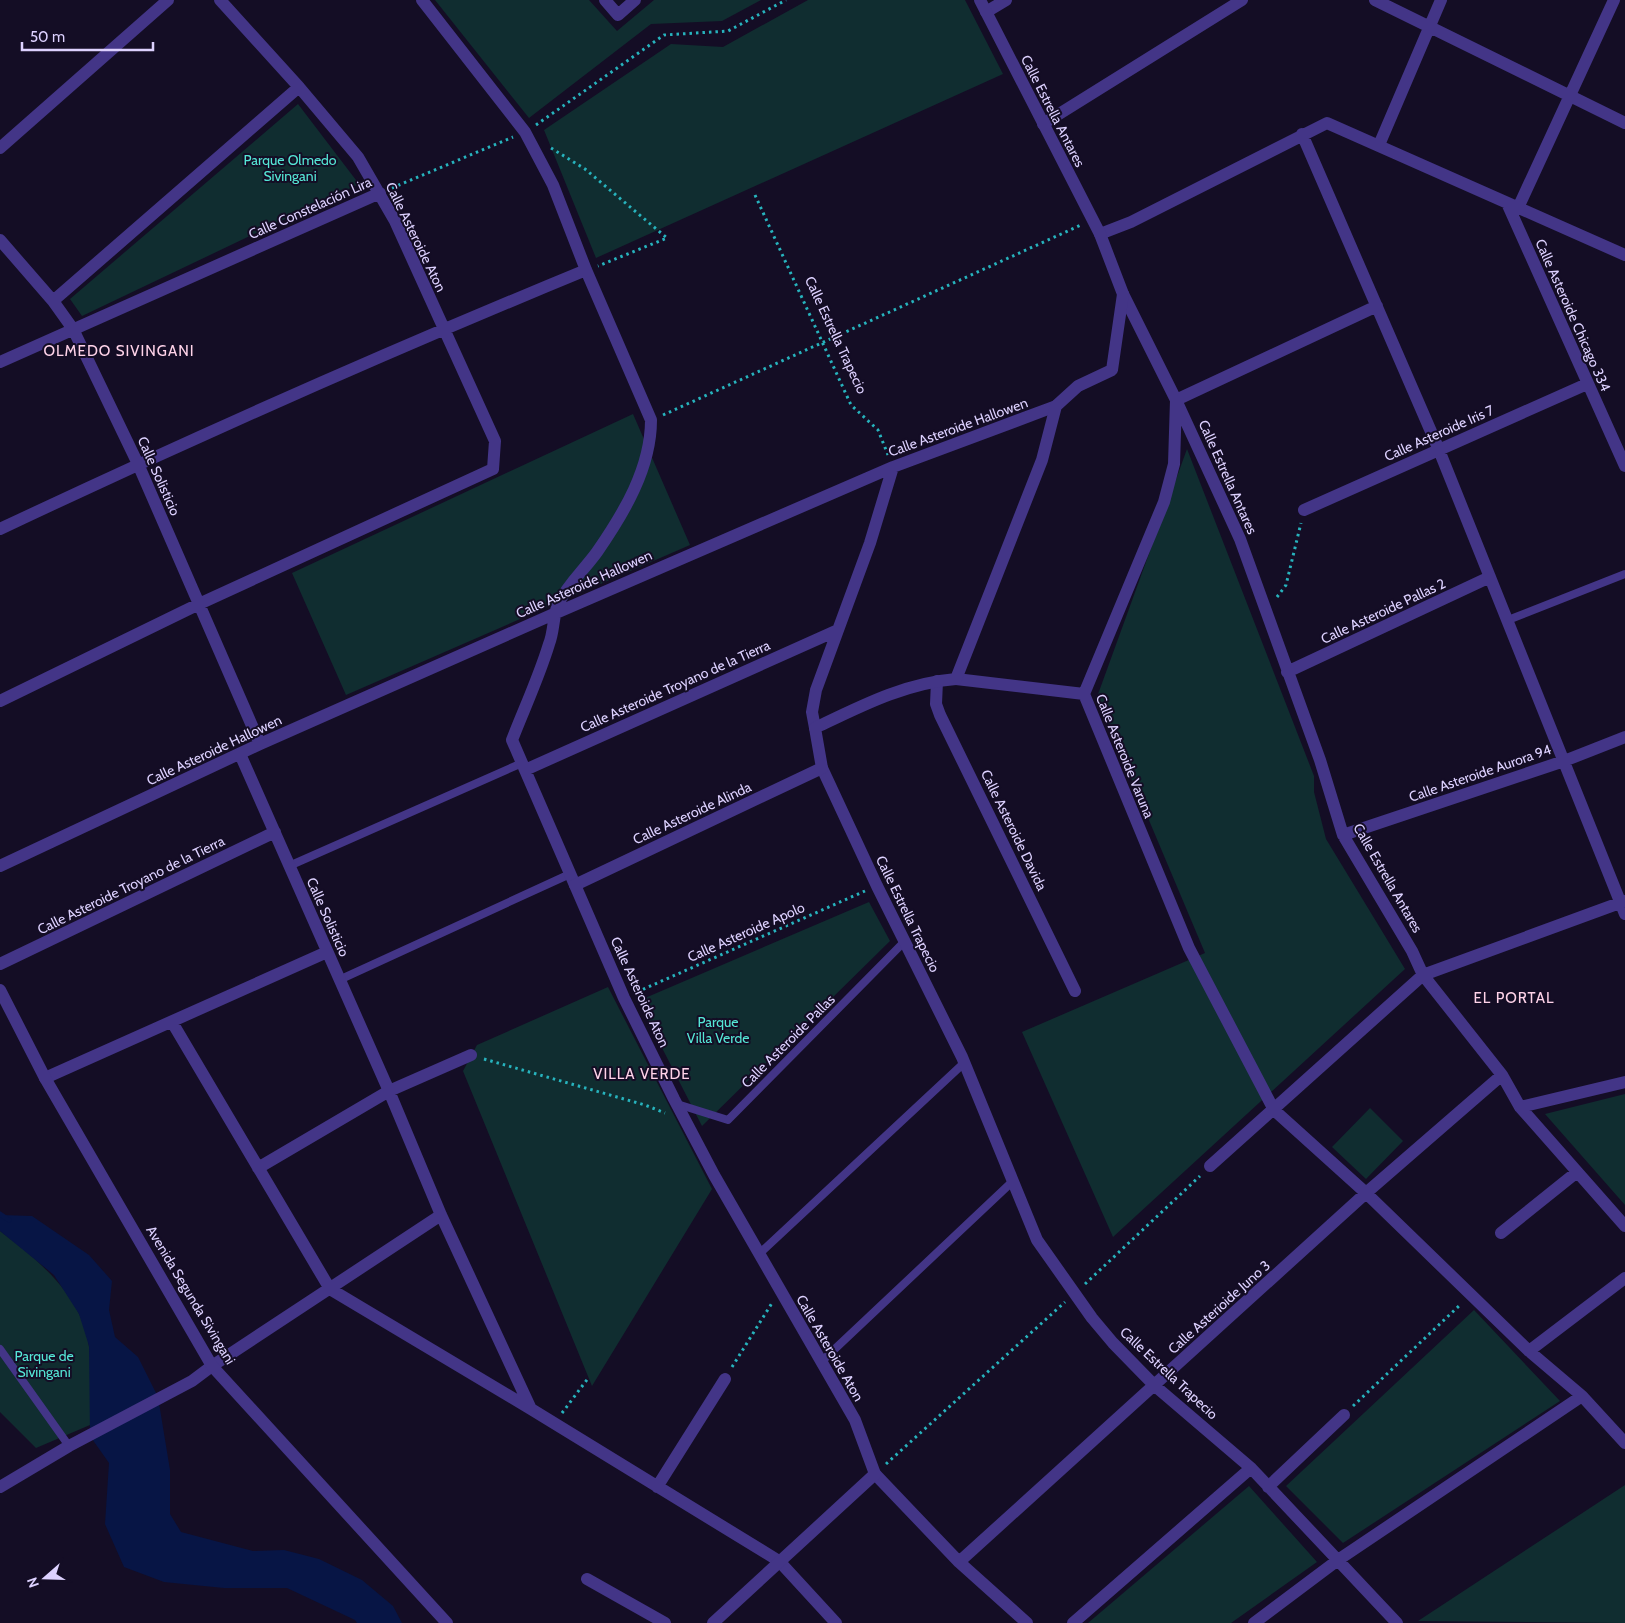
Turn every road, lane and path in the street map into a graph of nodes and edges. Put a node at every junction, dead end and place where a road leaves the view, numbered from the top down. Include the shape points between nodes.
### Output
1 (168, 0) edge
2 (220, 0) edge
3 (422, 0) edge
4 (604, 0) edge
5 (635, 0) edge
6 (786, 0) edge
7 (1006, 0) edge
8 (1242, 0) edge
9 (1375, 0) edge
10 (1441, 0) edge
11 (1614, 0) edge
12 (983, 6) edge
13 (1428, 28) junction
14 (299, 87) junction
15 (1570, 96) junction
16 (1625, 123) edge
17 (1043, 124) junction
18 (525, 132) junction
19 (1302, 134) junction
20 (1379, 144) junction
21 (548, 146) dead end
22 (0, 148) edge
23 (380, 193) junction
24 (755, 195) dead end
25 (1512, 206) junction
26 (1093, 220) junction
27 (1100, 234) junction
28 (0, 240) edge
29 (1625, 255) edge
30 (586, 270) junction
31 (1123, 294) junction
32 (53, 301) junction
33 (1377, 306) junction
34 (73, 329) junction
35 (443, 329) junction
36 (822, 343) junction
37 (0, 362) edge
38 (1587, 384) junction
39 (1176, 400) junction
40 (1056, 406) junction
41 (651, 420) junction
42 (1439, 450) junction
43 (138, 464) junction
44 (1625, 466) edge
45 (893, 467) junction
46 (1304, 510) joint
47 (0, 529) edge
48 (1625, 574) edge
49 (1490, 577) junction
50 (199, 604) junction
51 (1268, 611) junction
52 (556, 613) junction
53 (1508, 620) junction
54 (838, 630) junction
55 (1287, 672) junction
56 (956, 679) junction
57 (937, 681) junction
58 (1084, 694) junction
59 (0, 701) edge
60 (816, 728) junction
61 (1625, 738) edge
62 (260, 744) junction
63 (240, 754) junction
64 (1564, 761) junction
65 (523, 766) junction
66 (822, 768) junction
67 (275, 832) junction
68 (1343, 835) junction
69 (0, 866) edge
70 (289, 866) junction
71 (572, 879) junction
72 (877, 886) junction
73 (1623, 906) edge
74 (904, 942) junction
75 (327, 952) junction
76 (0, 964) edge
77 (1423, 976) junction
78 (339, 980) junction
79 (0, 990) edge
80 (1075, 991) dead end
81 (624, 998) junction
82 (172, 1022) junction
83 (471, 1055) joint
84 (964, 1063) junction
85 (1502, 1075) junction
86 (45, 1078) junction
87 (1625, 1082) edge
88 (389, 1091) junction
89 (676, 1104) junction
90 (1520, 1108) junction
91 (1274, 1110) junction
92 (686, 1122) junction
93 (1210, 1166) joint
94 (258, 1168) junction
95 (1577, 1172) junction
96 (1013, 1180) junction
97 (1366, 1193) junction
98 (441, 1215) junction
99 (1625, 1226) edge
100 (1501, 1233) dead end
101 (759, 1254) junction
102 (1625, 1278) edge
103 (330, 1289) junction
104 (780, 1291) junction
105 (1076, 1293) junction
106 (1470, 1295) junction
107 (0, 1350) edge
108 (1528, 1351) junction
109 (821, 1362) junction
110 (212, 1366) junction
111 (589, 1378) dead end
112 (725, 1379) joint
113 (1155, 1386) junction
114 (1582, 1396) junction
115 (531, 1409) junction
116 (1344, 1415) joint
117 (554, 1423) junction
118 (1625, 1442) edge
119 (69, 1446) junction
120 (1251, 1468) junction
121 (875, 1474) junction
122 (0, 1487) edge
123 (1268, 1487) junction
124 (657, 1488) junction
125 (1338, 1560) junction
126 (779, 1561) junction
127 (959, 1562) junction
128 (587, 1579) dead end
129 (448, 1623) edge
130 (666, 1623) edge
131 (713, 1623) edge
132 (836, 1623) edge
133 (1027, 1623) edge
134 (1072, 1623) edge
135 (1254, 1623) edge
136 (1397, 1623) edge

1 - 22 street
2 - 14 street, Calle Asteroide Aton
3 - 18 street
4 - 5 street via 618,15
6 - 18 path, Calle Constelación Lira via 728,31 664,35
7 - 12 street
8 - 17 street
9 - 13 street
10 - 13 street
11 - 15 street
12 - 17 street, Calle Estrella Antares
13 - 15 street
13 - 20 street
14 - 23 street, Calle Asteroide Aton via 358,157
14 - 32 street
15 - 16 street
15 - 25 street
17 - 26 street, Calle Estrella Antares
18 - 23 path, Calle Constelación Lira
18 - 30 street via 552,185
19 - 20 street via 1327,122
19 - 27 street via 1131,222
19 - 33 street
20 - 25 street
21 - 30 path via 585,169 667,238
23 - 34 street, Calle Constelación Lira
23 - 35 street, Calle Asteroide Aton
24 - 36 path, Calle Estrella Trapecio
25 - 29 street
25 - 38 street, Calle Asteroide Chicago 334
26 - 27 street, Calle Estrella Antares
26 - 36 path
27 - 31 street, Calle Estrella Antares
28 - 32 street, Calle Solisticio
30 - 35 street
30 - 41 street
31 - 39 street, Calle Estrella Antares
31 - 40 street, Calle Asteroide Hallowen via 1112,370 1078,386
32 - 34 street, Calle Solisticio
33 - 39 street
33 - 42 street
34 - 37 street, Calle Constelación Lira
34 - 43 street, Calle Solisticio
35 - 43 street
35 - 50 street, Calle Asteroide Aton via 495,441 493,469
36 - 41 path
36 - 45 path, Calle Estrella Trapecio via 851,405 878,430
38 - 42 street, Calle Asteroide Iris 7
38 - 44 street, Calle Asteroide Chicago 334
39 - 51 street, Calle Estrella Antares via 1240,539
39 - 58 street, Calle Asteroide Varuna via 1174,464 1164,502
40 - 45 street, Calle Asteroide Hallowen
40 - 56 street via 1042,460
41 - 52 street, Calle Asteroide Aton via 647,459 624,509 596,553 567,588
42 - 46 street, Calle Asteroide Iris 7
42 - 49 street
43 - 47 street
43 - 50 street, Calle Solisticio
45 - 52 street, Calle Asteroide Hallowen
45 - 54 street, Calle Estrella Trapecio via 870,543
46 - 51 path via 1286,585
48 - 53 lane
49 - 53 street
49 - 55 street, Calle Asteroide Pallas 2
50 - 59 street
50 - 62 street, Calle Solisticio
51 - 55 street, Calle Estrella Antares
52 - 62 street, Calle Asteroide Hallowen
52 - 65 street, Calle Asteroide Aton via 550,643 512,740
53 - 64 street
54 - 60 street, Calle Estrella Trapecio via 816,690 812,712
54 - 65 street, Calle Asteroide Troyano de la Tierra
55 - 68 street, Calle Estrella Antares via 1320,760
56 - 57 street
56 - 58 street
57 - 60 street via 869,702
57 - 80 street, Calle Asteroide Davida via 936,704 940,714
58 - 91 street, Calle Asteroide Varuna via 1189,948
60 - 66 street, Calle Estrella Trapecio
61 - 64 street, Calle Asteroide Aurora 94
62 - 63 street, Calle Asteroide Hallowen
63 - 67 street, Calle Solisticio
63 - 69 street, Calle Asteroide Hallowen
64 - 68 street, Calle Asteroide Aurora 94
64 - 73 street
65 - 70 lane, Calle Asteroide Troyano de la Tierra
65 - 71 street, Calle Asteroide Aton
66 - 71 street, Calle Asteroide Alinda
66 - 72 street, Calle Estrella Trapecio
67 - 70 street, Calle Solisticio
67 - 76 street, Calle Asteroide Troyano de la Tierra
68 - 77 street, Calle Estrella Antares via 1412,951
70 - 75 street, Calle Solisticio
71 - 78 lane, Calle Asteroide Alinda
71 - 81 street, Calle Asteroide Aton
72 - 74 street, Calle Estrella Trapecio
72 - 81 path, Calle Asteroide Apolo
73 - 77 street
74 - 84 street, Calle Estrella Trapecio
74 - 89 lane, Calle Asteroide Pallas via 728,1120
75 - 78 street, Calle Solisticio
75 - 82 street
77 - 85 street, Calle Estrella Antares
77 - 91 street
78 - 88 street, Calle Solisticio
79 - 86 street, Avenida Segunda Sivingani
81 - 89 street, Calle Asteroide Aton
82 - 86 street
82 - 94 street
83 - 88 street
83 - 92 path via 644,1105
84 - 96 street, Calle Estrella Trapecio
84 - 101 lane
85 - 90 street, Calle Estrella Antares
85 - 97 street, Calle Asterioide Juno 3
86 - 110 street, Avenida Segunda Sivingani
87 - 90 street
88 - 94 street
88 - 98 street, Calle Solisticio
89 - 92 street, Calle Asteroide Aton
90 - 95 street, Calle Estrella Antares
91 - 93 street
91 - 97 street
92 - 101 street, Calle Asteroide Aton
93 - 105 path
94 - 103 street
95 - 99 street, Calle Estrella Antares
95 - 100 street
96 - 105 street, Calle Estrella Trapecio via 1037,1240
96 - 109 lane
97 - 106 street
97 - 113 street, Calle Asterioide Juno 3
98 - 103 street
98 - 115 street, Calle Solisticio
101 - 104 street, Calle Asteroide Aton
102 - 108 street
103 - 110 street
103 - 115 street
104 - 109 street, Calle Asteroide Aton
104 - 112 path
105 - 113 street, Calle Estrella Trapecio via 1113,1343
105 - 121 path
106 - 108 street
106 - 116 path
107 - 119 lane
108 - 114 street
109 - 121 street, Calle Asteroide Aton via 855,1420
110 - 119 street via 192,1381
110 - 129 street, Avenida Segunda Sivingani
111 - 117 path
112 - 124 street
113 - 120 street, Calle Estrella Trapecio
113 - 127 street, Calle Asterioide Juno 3
114 - 118 street
114 - 125 street
115 - 117 street
116 - 123 street
117 - 124 street
119 - 122 street
120 - 123 street, Calle Estrella Trapecio
120 - 134 street
121 - 126 street
121 - 127 street
123 - 125 street, Calle Estrella Trapecio
124 - 126 street
125 - 135 street
125 - 136 street, Calle Estrella Trapecio
126 - 131 street
126 - 132 street
127 - 133 street
128 - 130 street

